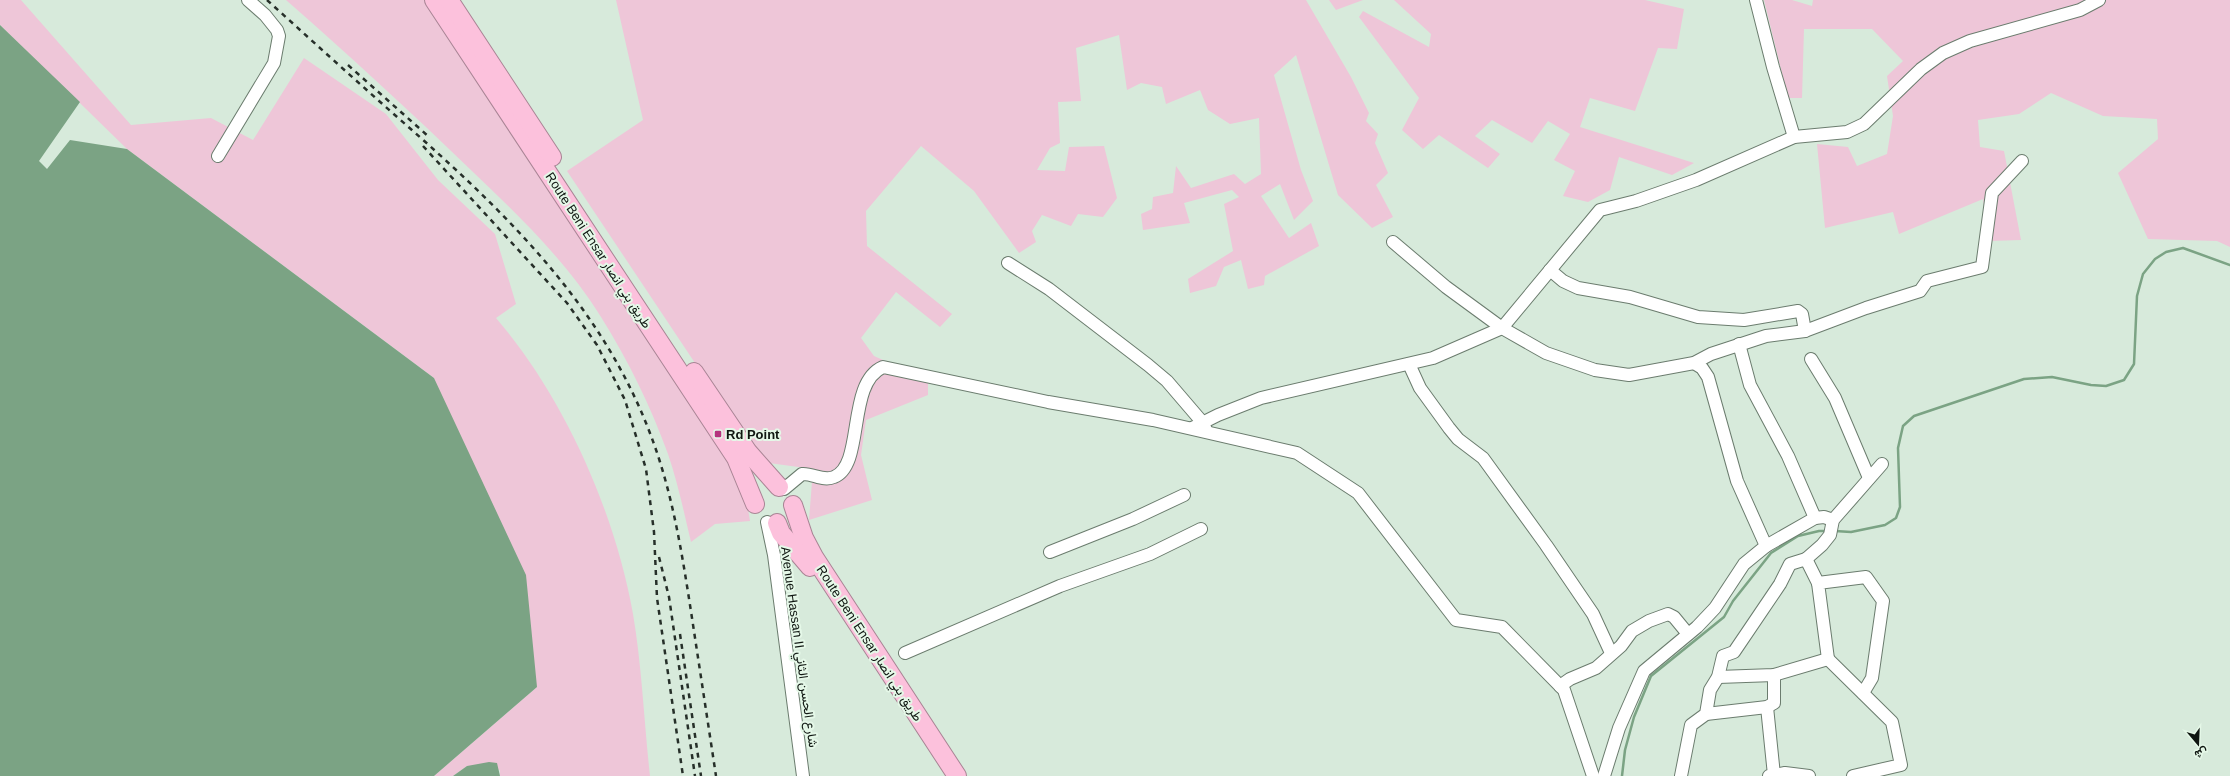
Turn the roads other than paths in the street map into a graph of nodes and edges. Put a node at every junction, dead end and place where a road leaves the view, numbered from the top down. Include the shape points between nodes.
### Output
1 (248, 0) edge
2 (434, 0) edge
3 (449, 0) edge
4 (1756, 0) edge
5 (2099, 0) edge
6 (1794, 136) junction
7 (218, 156) dead end
8 (2022, 161) dead end
9 (1394, 242) dead end
10 (1008, 264) dead end
11 (1550, 270) junction
12 (1502, 328) junction
13 (1805, 331) junction
14 (1739, 344) junction
15 (1811, 359) dead end
16 (1694, 362) junction
17 (1409, 364) junction
18 (1205, 428) junction
19 (1882, 464) dead end
20 (1869, 478) junction
21 (781, 488) junction
22 (1184, 495) dead end
23 (755, 504) junction
24 (793, 505) junction
25 (1815, 518) junction
26 (772, 523) junction
27 (1832, 527) junction
28 (1201, 529) dead end
29 (1766, 546) junction
30 (1050, 552) dead end
31 (1806, 559) junction
32 (1818, 583) junction
33 (1688, 634) junction
34 (905, 653) dead end
35 (1611, 653) junction
36 (1828, 659) junction
37 (1774, 675) junction
38 (1718, 677) junction
39 (1560, 686) junction
40 (1863, 693) junction
41 (1767, 707) junction
42 (1706, 714) junction
43 (1772, 775) edge
44 (803, 776) edge
45 (947, 776) edge
46 (957, 776) edge
47 (1593, 776) edge
48 (1604, 776) edge
49 (1681, 776) edge
50 (1809, 776) edge
51 (1853, 776) edge

1 - 7 street via 277,30 277,51 274,63
2 - 23 highway, Route Beni Ensar طريق بني انصار via 736,458
3 - 21 highway, Route Beni Ensar طريق بني انصار via 748,452
4 - 6 street
5 - 6 street via 2080,10 1970,41 1943,53 1921,69 1864,124 1847,132
6 - 11 street via 1696,180 1636,201 1600,210
8 - 13 street via 1992,193 1982,267 1927,281 1920,291
9 - 12 street via 1446,288
10 - 18 street via 1049,289 1148,365 1167,381
11 - 12 street
11 - 13 street via 1563,281 1578,288 1630,297 1698,318 1744,320 1798,311 1802,314
12 - 16 street via 1546,353 1595,370 1629,376
12 - 17 street via 1433,358
13 - 14 street via 1766,336
14 - 16 street
14 - 25 street via 1750,385 1788,456
15 - 20 street via 1835,398
16 - 29 street via 1708,377 1737,481
17 - 18 street via 1261,398
17 - 35 street via 1420,388 1449,428 1483,458 1546,545 1593,614
18 - 21 street via 1192,428 1048,402 883,367 872,373 865,383 856,434 842,471 828,478 802,474
18 - 39 street via 1297,453 1358,493 1456,620 1502,627
19 - 20 street
20 - 27 street
21 - 23 highway via 769,487 761,491
21 - 24 highway via 789,494
22 - 30 street via 1132,520
23 - 26 highway via 758,515
24 - 26 highway via 790,515 783,521
24 - 46 highway, Route Beni Ensar طريق بني انصار via 804,538 814,557
25 - 27 street via 1824,517
25 - 29 street
26 - 44 street, Avenue Hassan II شارع الحسن الثاني
26 - 45 highway, Route Beni Ensar طريق بني انصار via 808,564
27 - 31 street via 1822,546
28 - 34 street via 1150,554 1060,586
29 - 33 street via 1744,564 1715,608
31 - 32 street
31 - 38 street via 1790,564 1780,584 1734,652 1723,656
32 - 36 street
32 - 40 street via 1866,577 1883,601 1872,678
33 - 35 street via 1674,617 1668,614 1632,631 1621,646
33 - 48 street via 1644,671 1619,728
35 - 39 street via 1596,668
36 - 37 street
36 - 40 street
37 - 38 street
37 - 41 street via 1774,703
38 - 42 street via 1710,690
39 - 47 street via 1564,690
40 - 51 street via 1892,722 1901,765
41 - 42 street
41 - 43 street
42 - 49 street via 1691,725
43 - 50 street via 1785,773

